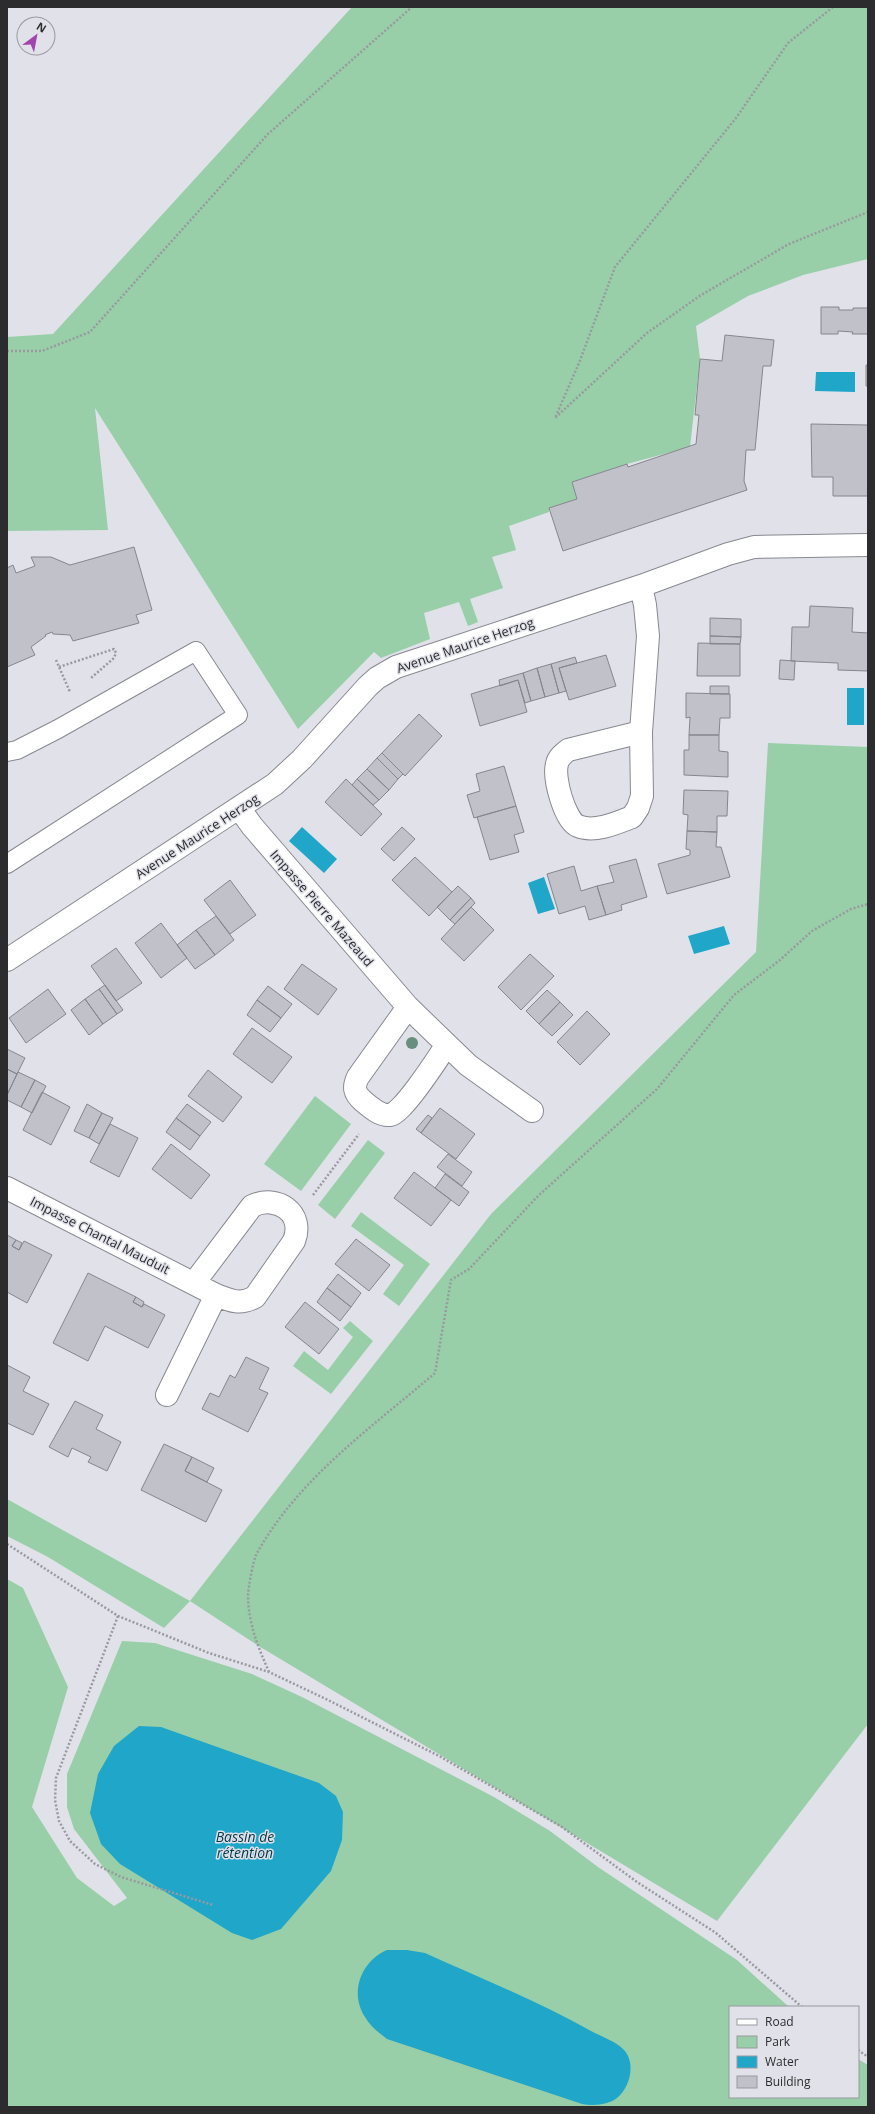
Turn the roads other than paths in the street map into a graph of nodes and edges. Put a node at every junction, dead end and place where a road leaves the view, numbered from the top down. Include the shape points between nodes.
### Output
1 (868, 545) edge
2 (641, 586) junction
3 (641, 732) junction
4 (7, 752) edge
5 (239, 808) junction
6 (7, 864) edge
7 (7, 960) edge
8 (408, 1007) junction
9 (446, 1046) junction
10 (532, 1111) dead end
11 (7, 1188) edge
12 (194, 1283) junction
13 (216, 1295) junction
14 (167, 1395) dead end

1 - 2 street, Avenue Maurice Herzog via 754,547
2 - 3 street via 646,605 648,636
2 - 5 street, Avenue Maurice Herzog via 406,663 385,673 368,686 289,772
3 - 3 street via 642,796 632,817 595,828 582,827 571,822 556,778 557,763 562,755 568,750
4 - 6 lane via 17,750 58,729 196,651 238,715
5 - 7 street, Avenue Maurice Herzog
5 - 8 street, Impasse Pierre Mazeaud
8 - 9 street, Impasse Pierre Mazeaud
8 - 9 street via 358,1077 355,1084 355,1093 358,1097 376,1111 390,1115 403,1106
9 - 10 street, Impasse Pierre Mazeaud
11 - 12 street, Impasse Chantal Mauduit
12 - 13 street, Impasse Chantal Mauduit
12 - 13 street, Impasse Chantal Mauduit via 252,1206 261,1202 278,1204 288,1210 295,1219 298,1231 294,1241 255,1297 248,1301 232,1302
13 - 14 street

